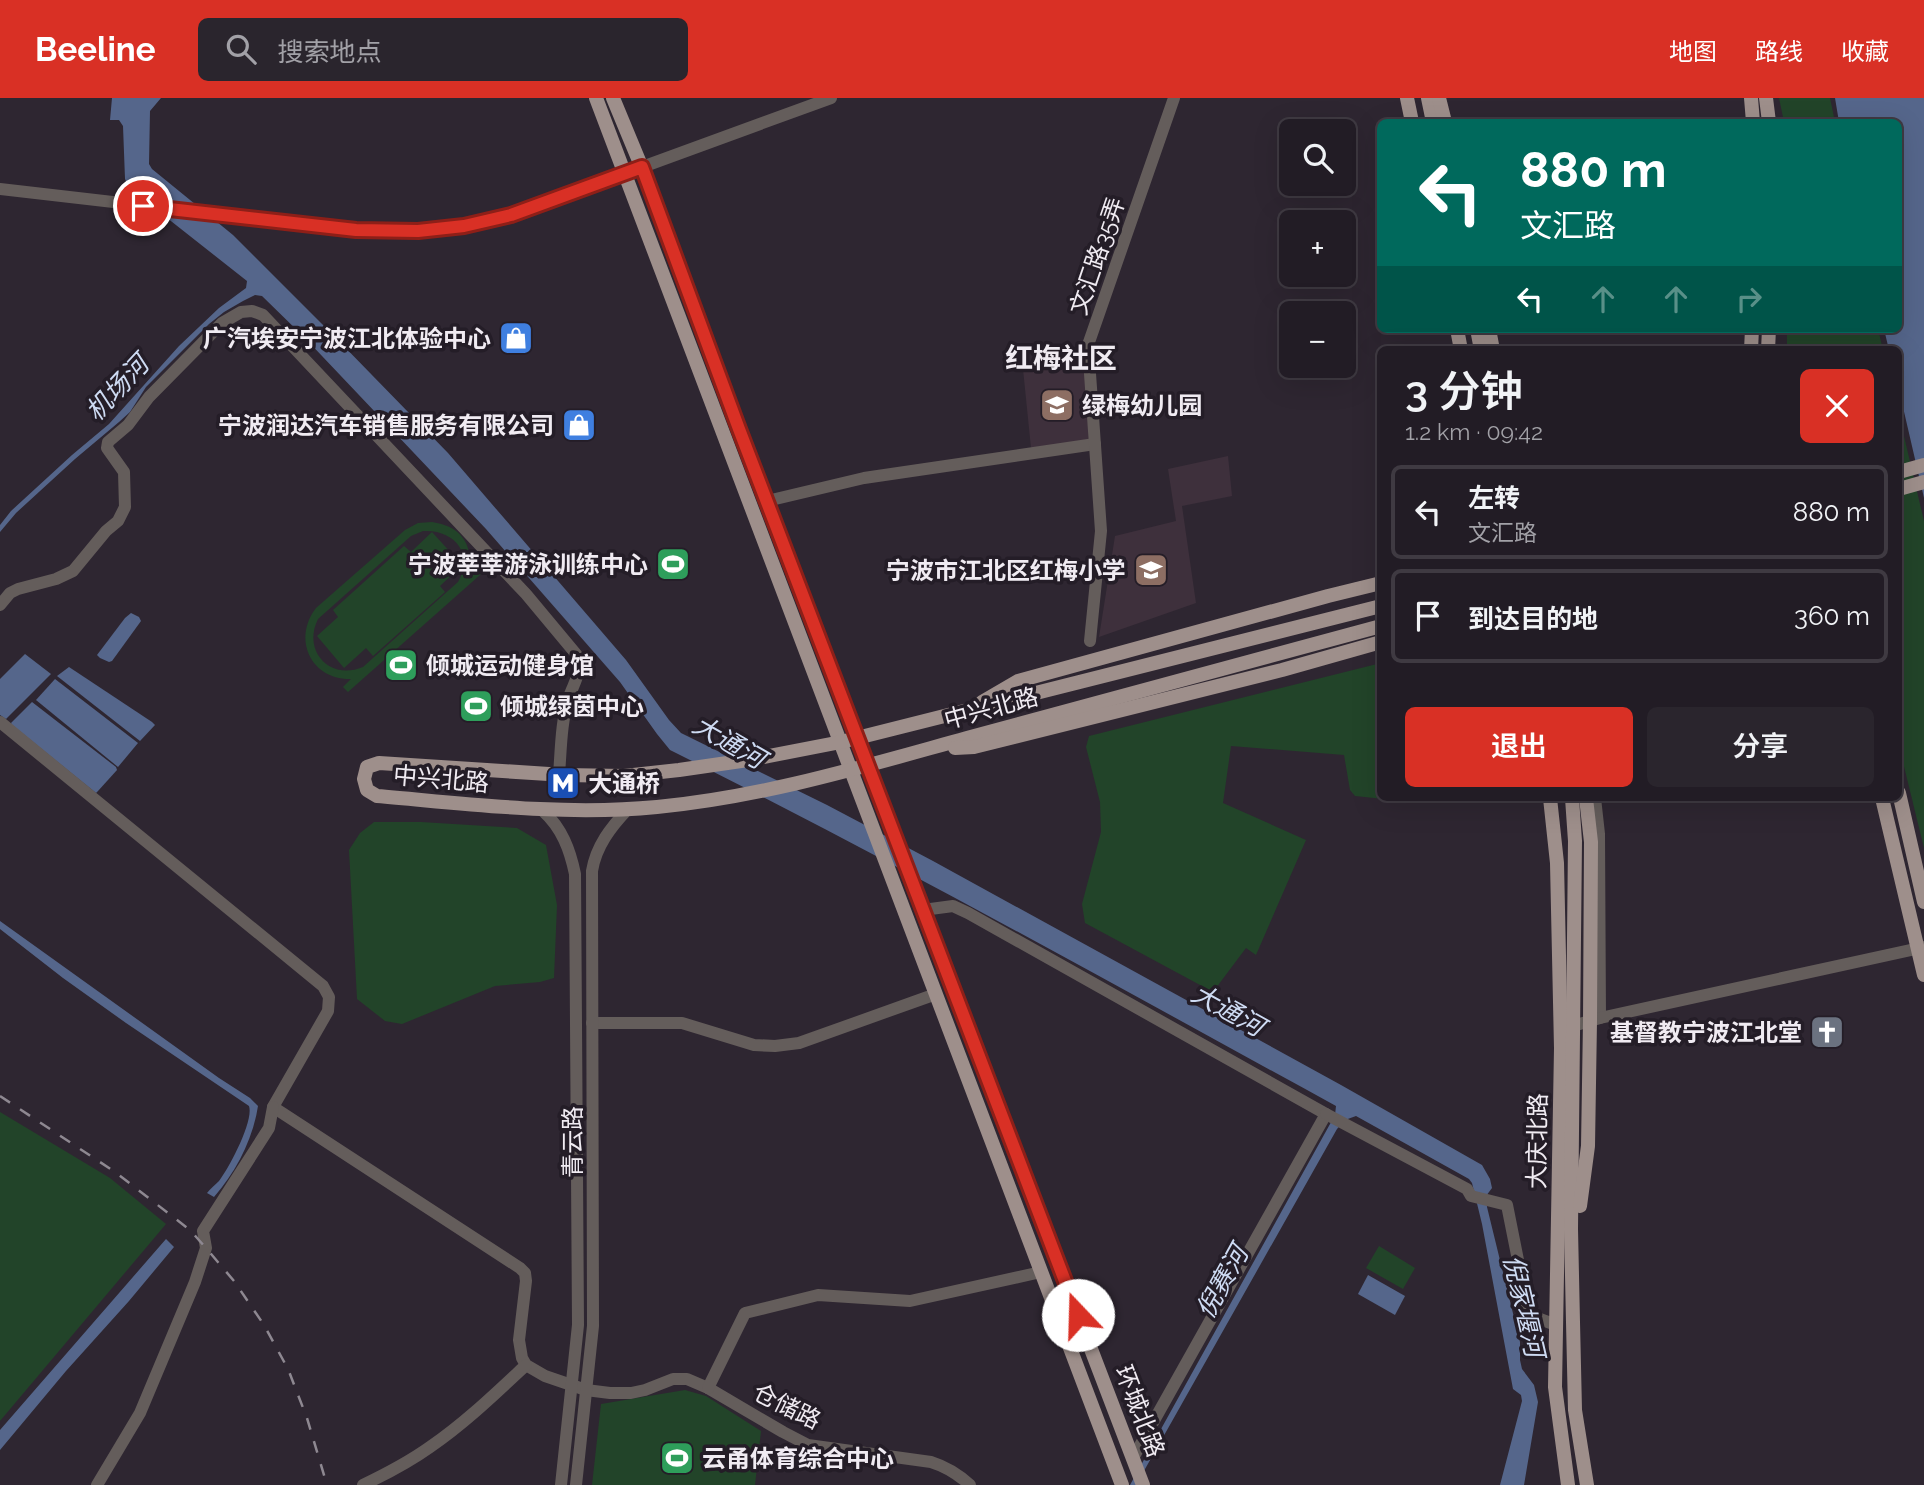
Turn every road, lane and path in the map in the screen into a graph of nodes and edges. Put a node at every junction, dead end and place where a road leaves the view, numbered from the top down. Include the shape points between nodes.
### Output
1 (596, 98) edge
2 (613, 98) edge
3 (831, 98) edge
4 (1174, 98) edge
5 (1407, 98) edge
6 (1428, 98) edge
7 (1440, 98) edge
8 (1751, 98) edge
9 (1766, 98) edge
10 (1411, 119) edge
11 (1432, 119) edge
12 (1444, 119) edge
13 (1753, 119) edge
14 (1769, 119) edge
15 (642, 167) junction
16 (625, 174) junction
17 (0, 189) edge
18 (1095, 444) junction
19 (1924, 465) edge
20 (1902, 471) edge
21 (1924, 482) edge
22 (1902, 488) edge
23 (766, 501) junction
24 (1377, 584) edge
25 (0, 605) edge
26 (1377, 607) edge
27 (1377, 627) edge
28 (1090, 642) dead end
29 (1377, 643) edge
30 (965, 711) junction
31 (0, 722) edge
32 (858, 737) junction
33 (841, 742) junction
34 (919, 751) junction
35 (868, 765) junction
36 (851, 770) junction
37 (559, 775) junction
38 (1550, 801) edge
39 (1572, 801) edge
40 (1586, 801) edge
41 (1595, 801) edge
42 (1883, 801) edge
43 (1901, 801) edge
44 (628, 809) junction
45 (543, 811) junction
46 (1924, 902) edge
47 (923, 910) junction
48 (1921, 948) edge
49 (1924, 975) edge
50 (936, 994) junction
51 (1595, 1020) junction
52 (592, 1023) junction
53 (1566, 1028) junction
54 (273, 1107) junction
55 (1326, 1115) junction
56 (1571, 1229) junction
57 (1041, 1272) junction
58 (1556, 1325) junction
59 (526, 1365) junction
60 (572, 1385) junction
61 (708, 1388) junction
62 (586, 1390) junction
63 (1133, 1458) junction
64 (97, 1485) edge
65 (363, 1485) edge
66 (561, 1485) edge
67 (576, 1485) edge
68 (970, 1485) edge
69 (1122, 1485) edge
70 (1143, 1485) edge
71 (1568, 1485) edge
72 (1587, 1485) edge

1 - 16 main road, 环城北路
2 - 15 main road, 环城北路
3 - 15 street
4 - 18 street, 文汇路35弄 via 1088,345
5 - 10 main road
6 - 11 main road
7 - 12 main road
8 - 13 main road
9 - 14 main road
15 - 16 street
15 - 23 main road, 环城北路
16 - 17 street via 511,215 418,231 356,230
16 - 33 main road, 环城北路
18 - 23 street via 864,478
18 - 28 street, 文汇路35弄 via 1101,531
19 - 20 main road
21 - 22 main road
23 - 32 main road, 环城北路
24 - 30 main road via 1018,681
25 - 37 street via 10,593 73,571 118,521 125,507 124,472 107,448 108,442 222,323 252,310 263,315 526,594 576,654 580,670 568,699
26 - 30 main road, 中兴北路
27 - 34 main road, 中兴北路
29 - 34 main road via 974,747
30 - 32 main road, 中兴北路
31 - 54 street via 323,986 328,1011
32 - 33 main road, 中兴北路
32 - 35 main road, 环城北路
33 - 36 main road, 环城北路
33 - 37 main road, 中兴北路 via 679,770 624,776
34 - 35 main road, 中兴北路
35 - 36 main road, 中兴北路
35 - 47 main road, 环城北路
36 - 44 main road, 中兴北路 via 775,788
36 - 50 main road, 环城北路
37 - 45 main road, 中兴北路 via 384,763 367,767 364,779 367,790 377,796
38 - 53 main road, 大庆北路
39 - 53 main road via 1575,841
40 - 51 main road, 大庆北路
41 - 51 street via 1599,834
42 - 48 main road
43 - 46 main road
44 - 45 main road, 中兴北路
44 - 52 street, 青云路 via 594,861
45 - 60 street, 青云路 via 567,844 575,874 578,1325
47 - 55 street via 953,906 968,913
47 - 63 main road, 环城北路
48 - 49 main road
48 - 51 street
50 - 52 street via 799,1043 775,1046 754,1045 682,1023
50 - 57 main road, 环城北路
51 - 53 street
51 - 56 main road, 大庆北路 via 1588,1146 1580,1212
52 - 62 street, 青云路 via 593,1326
53 - 56 main road, 大庆北路
53 - 58 main road, 大庆北路
54 - 59 street via 525,1273 519,1348
54 - 64 street via 270,1128 203,1231 206,1248 195,1282 139,1413
55 - 58 street via 1467,1189 1471,1196 1507,1205 1529,1315
55 - 63 street
56 - 72 main road, 大庆北路 via 1575,1410
57 - 61 street via 910,1301 818,1295 745,1313
57 - 69 main road, 环城北路
58 - 71 main road, 大庆北路 via 1555,1387
59 - 60 street, 仓储路
59 - 65 street via 430,1447
60 - 62 street, 仓储路
60 - 66 street, 青云路
61 - 62 street, 仓储路 via 681,1378 631,1393
61 - 68 street, 仓储路 via 808,1445 931,1462 957,1473
62 - 67 street, 青云路
63 - 70 main road, 环城北路

